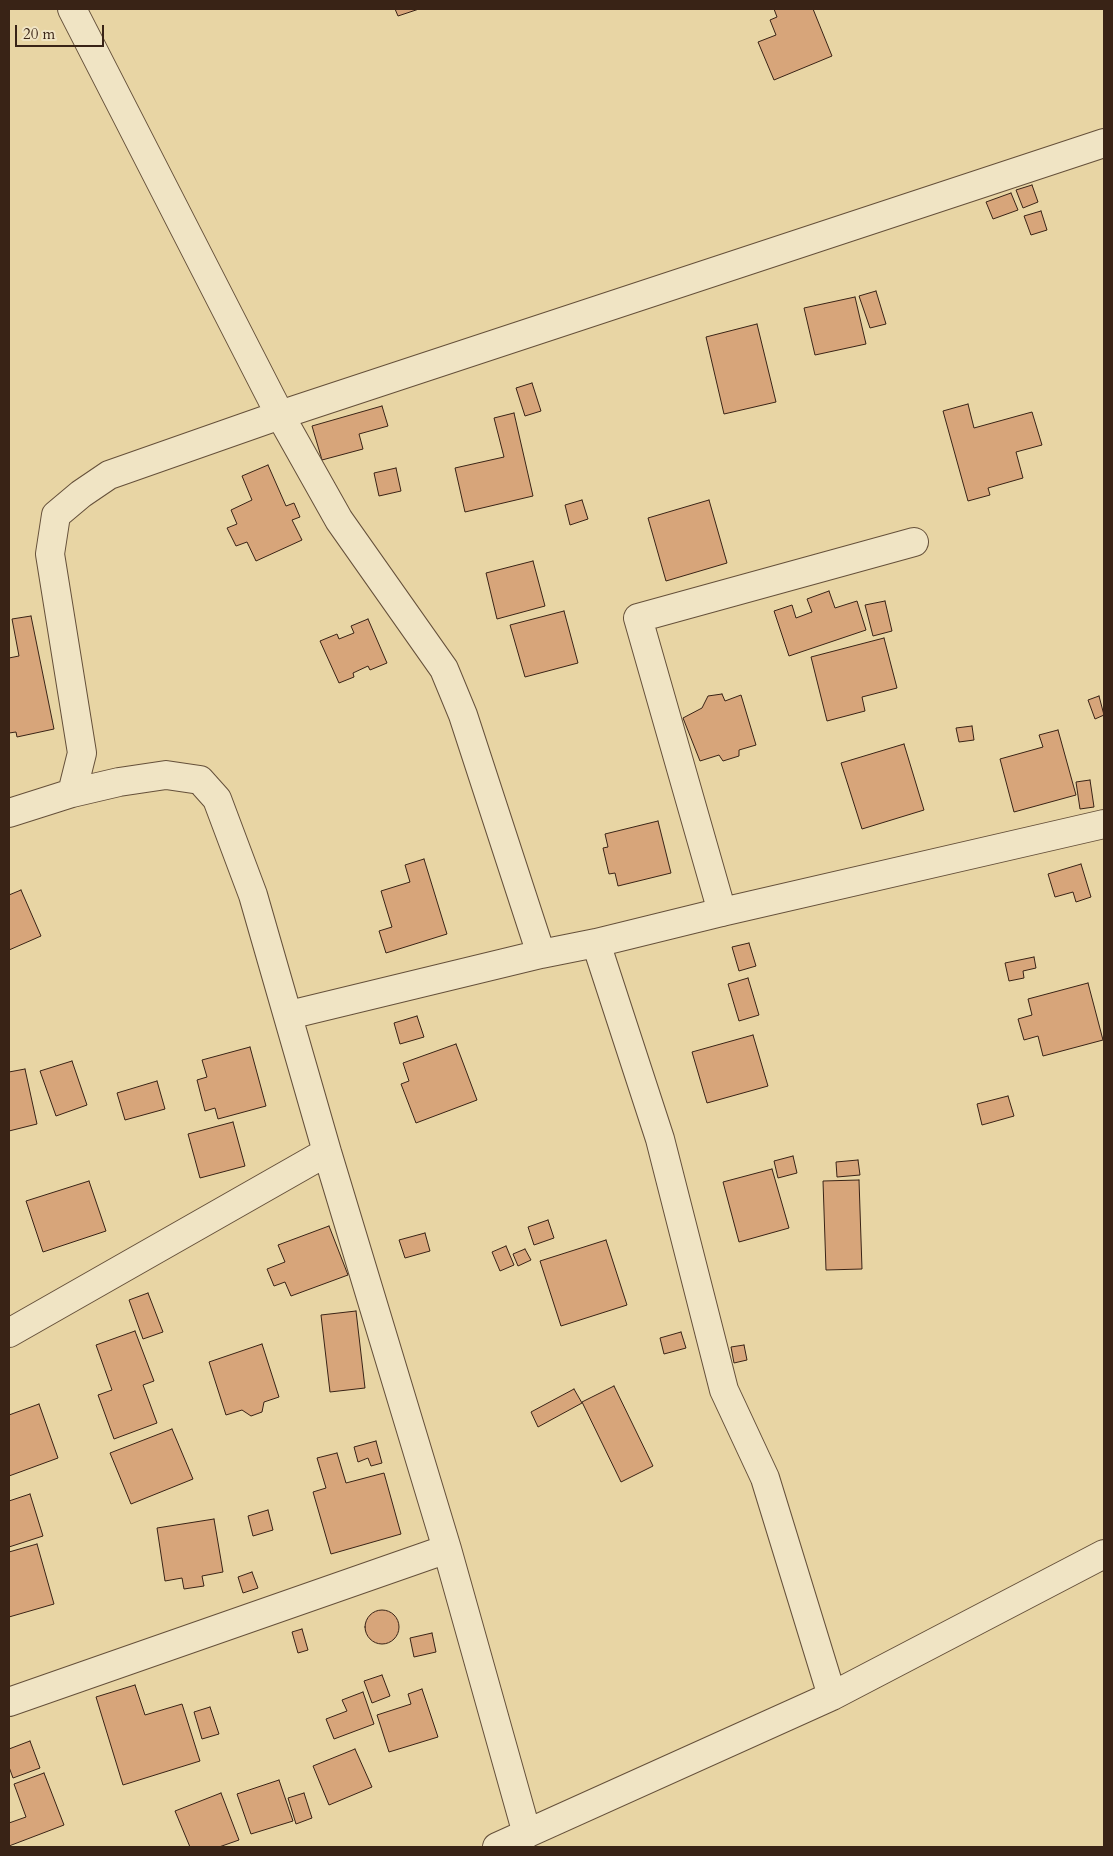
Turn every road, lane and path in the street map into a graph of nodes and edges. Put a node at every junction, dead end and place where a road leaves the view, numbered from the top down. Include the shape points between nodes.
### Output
1 (72, 9) edge
2 (1104, 143) edge
3 (280, 416) junction
4 (914, 542) dead end
5 (72, 793) junction
6 (9, 813) edge
7 (1104, 824) edge
8 (722, 912) junction
9 (596, 943) junction
10 (541, 954) junction
11 (289, 1015) junction
12 (327, 1152) junction
13 (9, 1333) edge
14 (447, 1549) junction
15 (1104, 1554) edge
16 (832, 1696) junction
17 (9, 1702) edge
18 (527, 1834) junction
19 (496, 1847) edge

1 - 3 street
2 - 3 street
3 - 5 street via 109,475 56,515 50,554 82,753
3 - 10 street via 339,520 444,669 463,715
4 - 8 street via 638,618
5 - 6 street
5 - 11 street via 166,775 200,780 217,799 232,835
7 - 8 street
8 - 9 street
9 - 10 street
9 - 16 street via 660,1140 724,1390 765,1478
10 - 11 street
11 - 12 street
12 - 13 street
12 - 14 street
14 - 17 street
14 - 18 street
15 - 16 street
16 - 18 street
18 - 19 street

